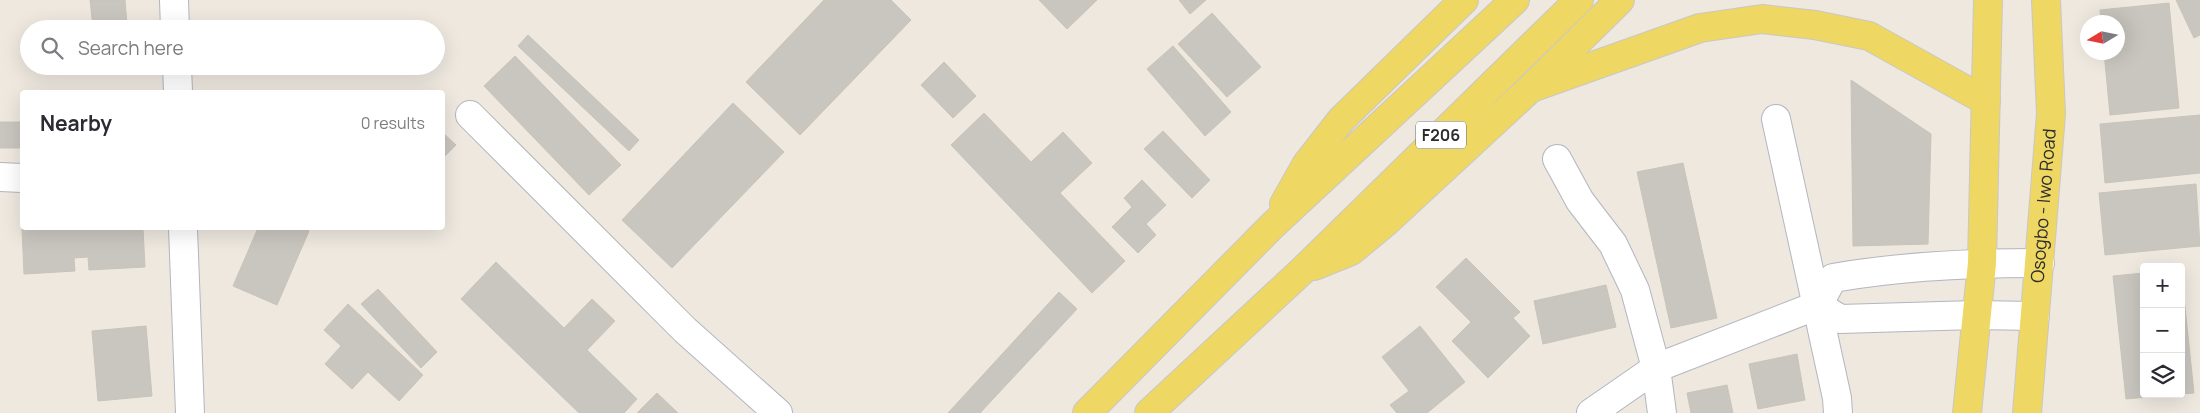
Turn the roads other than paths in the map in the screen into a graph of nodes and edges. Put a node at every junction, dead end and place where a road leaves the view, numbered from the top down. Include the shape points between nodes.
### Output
1 (174, 0) edge
2 (1464, 0) edge
3 (1515, 0) edge
4 (1579, 0) edge
5 (1620, 0) edge
6 (1988, 0) edge
7 (2046, 0) edge
8 (175, 20) edge
9 (177, 75) edge
10 (1531, 88) junction
11 (178, 90) edge
12 (1986, 101) junction
13 (470, 115) dead end
14 (1776, 119) dead end
15 (1557, 159) dead end
16 (0, 178) edge
17 (20, 178) edge
18 (1272, 226) junction
19 (183, 230) edge
20 (1982, 263) junction
21 (2040, 263) junction
22 (1303, 270) junction
23 (1818, 305) junction
24 (1975, 315) junction
25 (2035, 316) junction
26 (1656, 368) junction
27 (190, 413) edge
28 (778, 413) edge
29 (1087, 413) edge
30 (1149, 413) edge
31 (1591, 413) edge
32 (1662, 413) edge
33 (1838, 413) edge
34 (1967, 413) edge
35 (2027, 413) edge

1 - 8 street
2 - 18 main road via 1341,120 1306,164
3 - 18 main road, F206
4 - 22 main road, F206
5 - 10 main road
6 - 12 main road
7 - 21 main road, Osogbo - Iwo Road via 2051,114
9 - 11 street
10 - 12 main road via 1700,28 1762,20 1815,25 1869,36
10 - 22 main road via 1352,251
12 - 20 main road
13 - 28 street via 685,330
14 - 23 street
15 - 26 street via 1580,201 1613,244 1634,290
16 - 17 street
18 - 29 main road, F206
19 - 27 street
20 - 21 street
20 - 23 street via 1833,278
20 - 24 main road
21 - 25 main road, Osogbo - Iwo Road
22 - 30 main road, F206
23 - 24 street via 1840,319
23 - 26 street
23 - 33 street
24 - 25 street
24 - 34 main road
25 - 35 main road, Osogbo - Iwo Road
26 - 31 street
26 - 32 street

